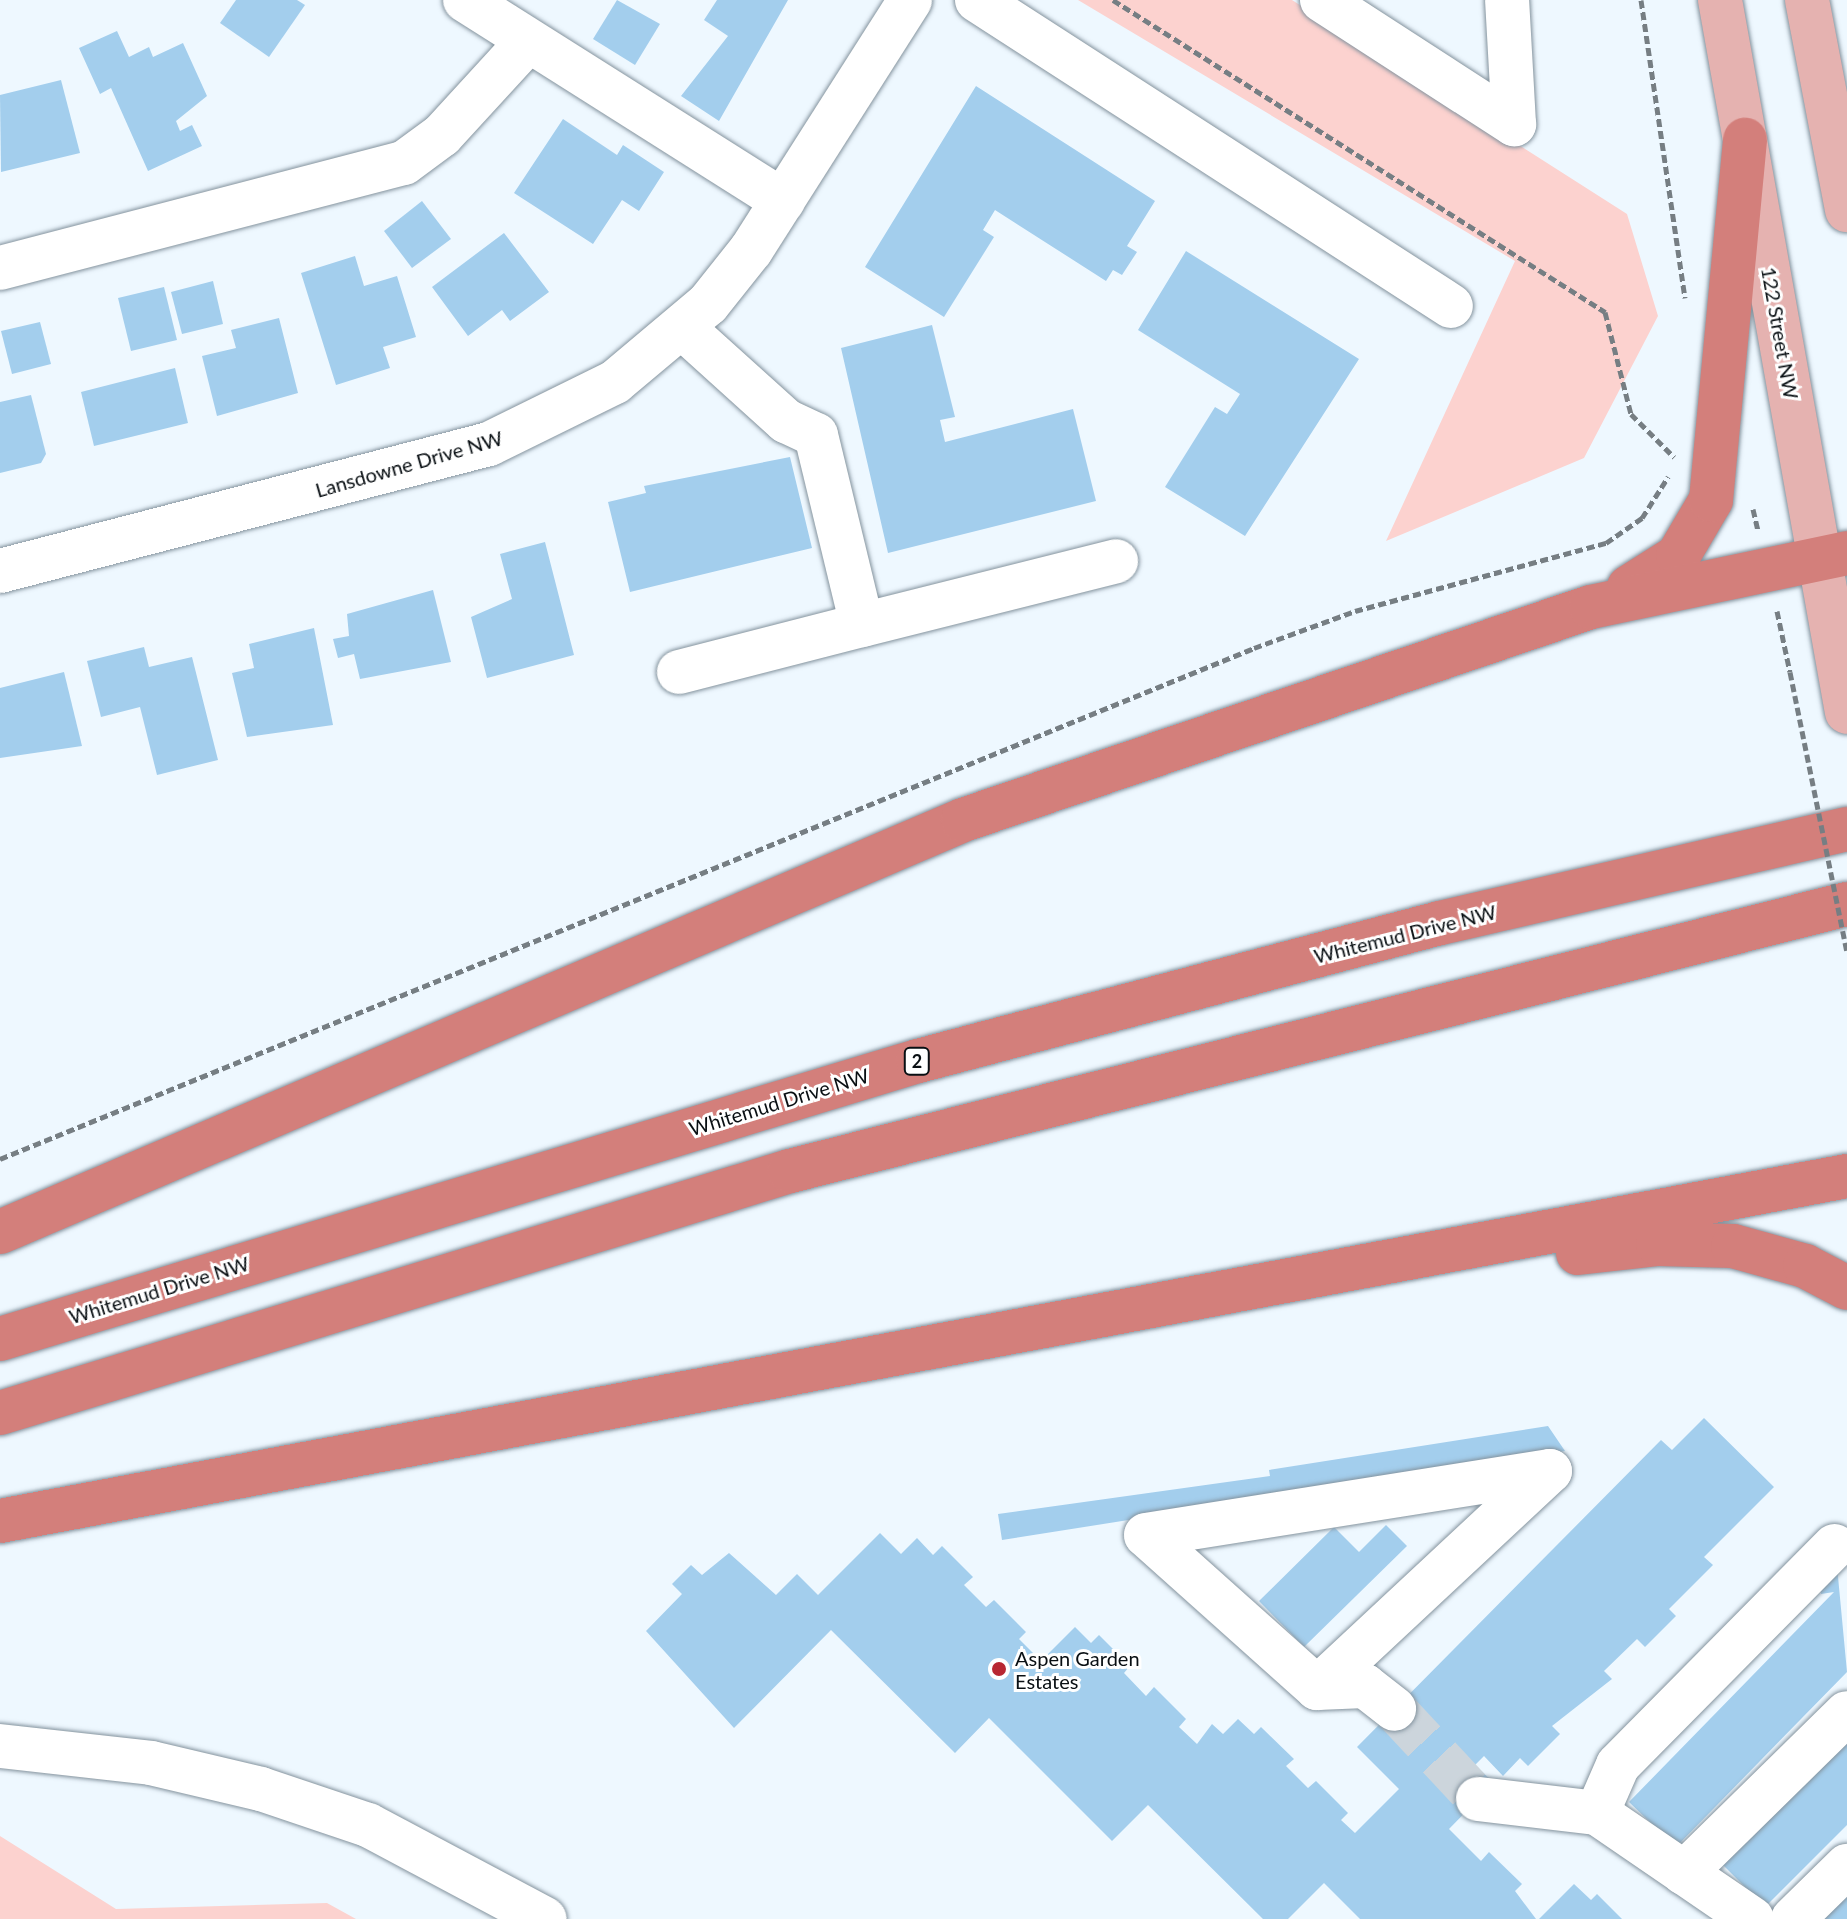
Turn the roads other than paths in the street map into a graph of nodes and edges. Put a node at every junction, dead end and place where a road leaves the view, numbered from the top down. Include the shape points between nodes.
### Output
1 (465, 0) edge
2 (910, 0) edge
3 (977, 0) edge
4 (1322, 0) edge
5 (1507, 0) edge
6 (1720, 0) edge
7 (1807, 0) edge
8 (528, 41) junction
9 (1745, 140) junction
10 (783, 201) junction
11 (1847, 210) edge
12 (0, 268) edge
13 (1451, 306) dead end
14 (683, 328) junction
15 (1834, 555) edge
16 (1116, 561) dead end
17 (0, 571) edge
18 (1591, 607) junction
19 (862, 625) junction
20 (679, 672) dead end
21 (1847, 712) edge
22 (1847, 829) edge
23 (1847, 904) edge
24 (1847, 1176) edge
25 (0, 1232) edge
26 (1289, 1279) junction
27 (1847, 1288) edge
28 (0, 1339) edge
29 (0, 1413) edge
30 (0, 1521) edge
31 (1835, 1546) dead end
32 (1317, 1688) junction
33 (1394, 1709) tunnel mouth
34 (1847, 1713) edge
35 (0, 1746) edge
36 (1478, 1799) tunnel mouth
37 (1597, 1813) junction
38 (1847, 1866) edge
39 (1684, 1873) junction
40 (545, 1919) edge
41 (1752, 1919) edge
42 (1793, 1919) edge

1 - 8 street
2 - 10 street, Lansdowne Drive NW
3 - 13 street
4 - 5 street via 1514,124
6 - 9 main road, 122 Street NW
7 - 11 main road
8 - 10 street
8 - 12 street via 442,135 404,163
9 - 15 main road, 122 Street NW
9 - 18 highway via 1711,500 1678,556
10 - 14 street, Lansdowne Drive NW
14 - 17 street, Lansdowne Drive NW via 585,401 489,444
14 - 19 street via 786,421 816,435
15 - 18 highway
15 - 21 main road, 122 Street NW via 1838,666
16 - 19 street
18 - 25 highway via 963,820
19 - 20 street
22 - 28 highway, Whitemud Drive NW / 2 via 1440,923 918,1061
23 - 29 highway via 790,1171
24 - 26 highway
26 - 27 highway via 1696,1242 1770,1254
26 - 30 highway
31 - 37 street via 1618,1765
32 - 32 street via 1341,1666 1550,1471 1146,1535
32 - 33 street via 1365,1686
34 - 39 street
35 - 40 street via 151,1763 261,1789 368,1825
36 - 37 street
37 - 39 street
38 - 42 street
39 - 41 street

